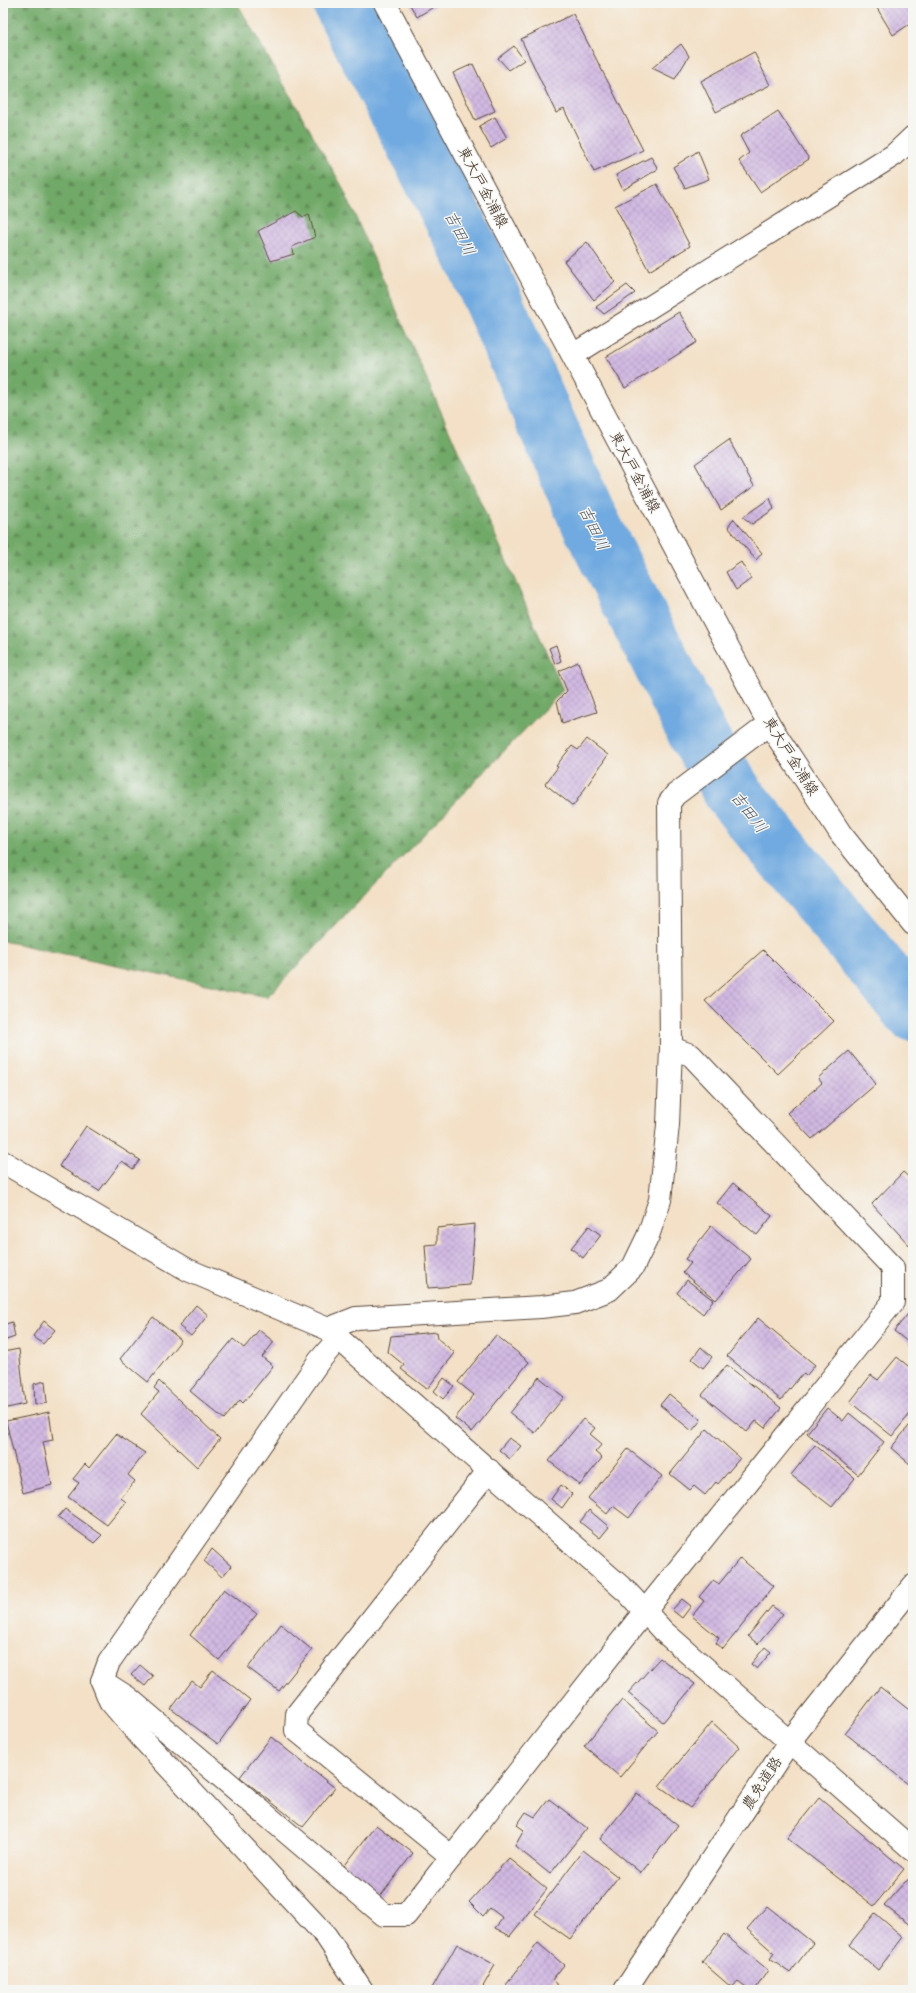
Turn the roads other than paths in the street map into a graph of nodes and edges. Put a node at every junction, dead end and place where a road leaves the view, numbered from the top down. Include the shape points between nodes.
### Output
1 (385, 3) edge
2 (913, 137) edge
3 (573, 355) junction
4 (762, 730) junction
5 (913, 924) edge
6 (671, 1048) junction
7 (3, 1162) edge
8 (334, 1334) junction
9 (489, 1470) junction
10 (913, 1586) edge
11 (645, 1612) junction
12 (102, 1682) junction
13 (790, 1741) junction
14 (913, 1850) edge
15 (452, 1856) junction
16 (362, 1990) edge
17 (625, 1990) edge

1 - 3 street, 東大戸金浦線
2 - 3 street via 894,155
3 - 4 street, 東大戸金浦線
4 - 5 street, 東大戸金浦線
4 - 6 street via 675,795 670,803
6 - 8 street via 668,1125 660,1200 648,1236 633,1267 609,1290 575,1303 541,1307 356,1318
6 - 11 street via 691,1055 893,1268 893,1302
7 - 8 street via 188,1270
8 - 9 street
8 - 12 street via 319,1361 109,1662
9 - 11 street via 628,1593
9 - 15 street via 297,1714 296,1730
10 - 13 street, 農免道路
11 - 13 street via 663,1631
11 - 15 street
12 - 15 street via 127,1697 384,1916 406,1915
12 - 16 street via 110,1701 140,1736 326,1936
13 - 14 street
13 - 17 street, 農免道路

